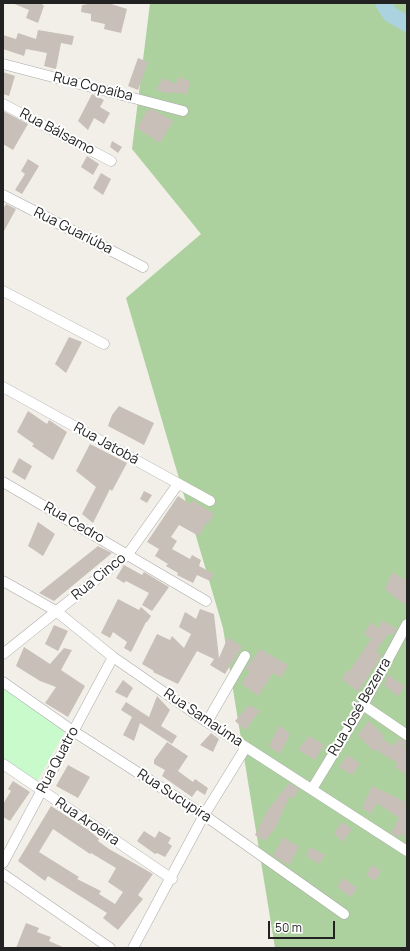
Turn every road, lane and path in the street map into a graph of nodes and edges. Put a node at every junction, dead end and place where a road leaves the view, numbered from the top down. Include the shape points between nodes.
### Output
1 (3, 64) edge
2 (3, 104) edge
3 (183, 111) dead end
4 (111, 161) dead end
5 (3, 195) edge
6 (143, 267) dead end
7 (3, 291) edge
8 (104, 344) dead end
9 (3, 387) edge
10 (3, 482) edge
11 (178, 484) junction
12 (210, 501) dead end
13 (128, 554) junction
14 (3, 581) edge
15 (206, 601) dead end
16 (56, 611) junction
17 (407, 624) edge
18 (404, 637) edge
19 (3, 654) edge
20 (112, 656) junction
21 (245, 656) dead end
22 (3, 682) edge
23 (363, 705) junction
24 (207, 722) junction
25 (73, 731) junction
26 (407, 735) edge
27 (246, 748) junction
28 (3, 764) edge
29 (312, 790) junction
30 (42, 791) junction
31 (204, 815) junction
32 (407, 850) edge
33 (3, 863) edge
34 (3, 874) edge
35 (172, 878) junction
36 (344, 914) dead end
37 (105, 946) edge
38 (133, 948) edge

1 - 3 street, Rua Copaíba
2 - 4 street, Rua Bálsamo
5 - 6 street, Rua Guariúba
7 - 8 street
9 - 11 street, Rua Jatobá
10 - 13 street, Rua Cedro
11 - 12 street, Rua Jatobá
11 - 13 street, Rua Cinco
13 - 15 street, Rua Cedro
13 - 16 street, Rua Cinco
14 - 16 street, Rua Samaúma
16 - 19 street, Rua Cinco
16 - 20 street, Rua Samaúma
17 - 18 street, Rua José Bezerra
18 - 23 street, Rua José Bezerra
20 - 24 street, Rua Samaúma
20 - 25 street, Rua Quatro
21 - 24 street
22 - 25 street, Rua Sucupira
23 - 26 street
23 - 29 street, Rua José Bezerra
24 - 27 street, Rua Samaúma
25 - 30 street, Rua Quatro
25 - 31 street, Rua Sucupira
27 - 29 street, Rua Samaúma
27 - 31 street
28 - 30 street, Rua Aroeira
29 - 32 street, Rua Samaúma
30 - 33 street, Rua Quatro
30 - 35 street, Rua Aroeira
31 - 35 street
31 - 36 street, Rua Sucupira
34 - 37 street
35 - 38 street

